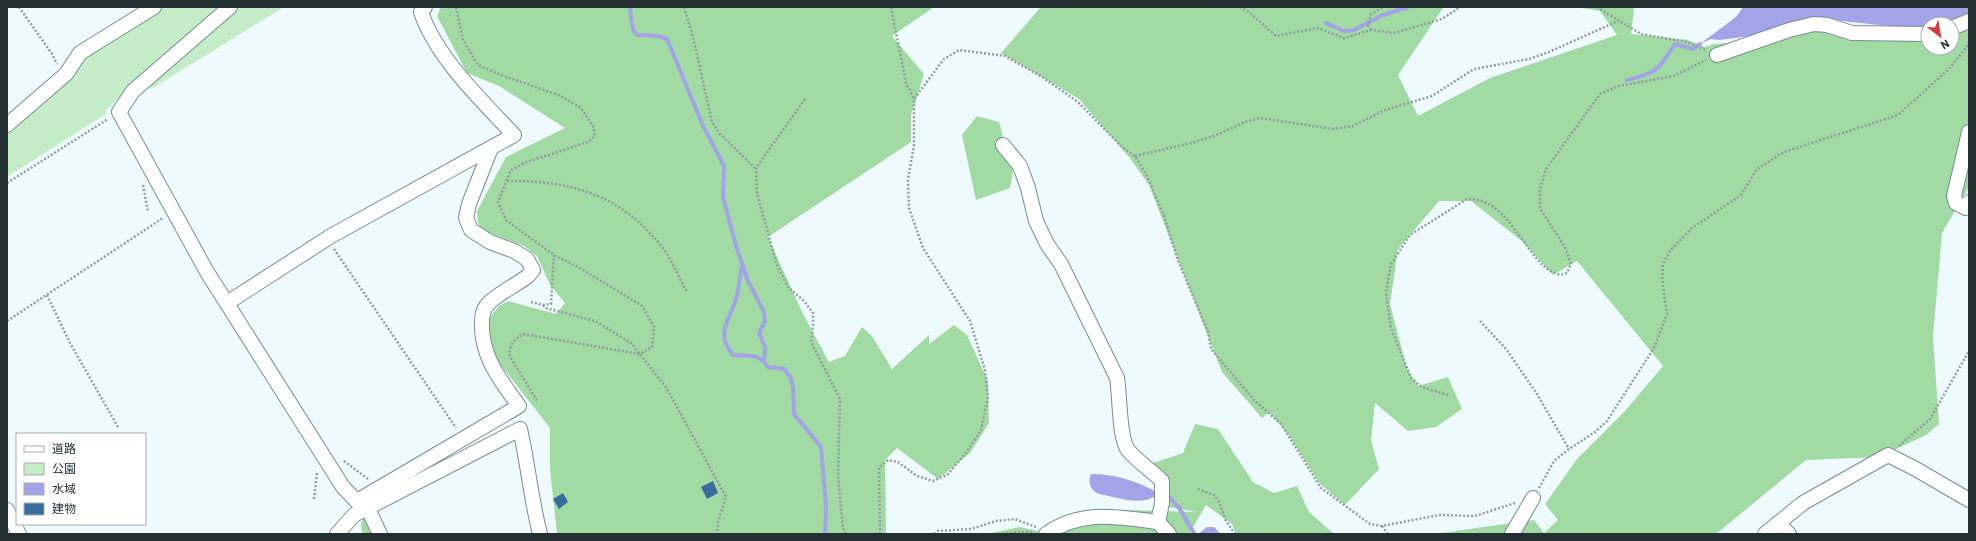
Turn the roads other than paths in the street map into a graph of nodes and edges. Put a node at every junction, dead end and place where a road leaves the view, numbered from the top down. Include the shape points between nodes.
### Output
1 (154, 7) edge
2 (230, 7) edge
3 (424, 7) edge
4 (1920, 34) edge
5 (1717, 55) road end
6 (7, 125) edge
7 (1969, 132) edge
8 (1004, 145) dead end
9 (491, 148) junction
10 (1968, 205) edge
11 (227, 303) junction
12 (1533, 498) road end
13 (1969, 500) edge
14 (363, 506) junction
15 (7, 510) edge
16 (1158, 522) junction
17 (1778, 523) junction
18 (19, 534) edge
19 (337, 534) edge
20 (380, 534) edge
21 (540, 534) edge
22 (1046, 534) edge
23 (1169, 534) edge
24 (1512, 534) edge
25 (1765, 534) edge
26 (1789, 534) edge

1 - 6 street via 80,54 60,80
2 - 11 street via 133,91 119,112
3 - 9 street via 421,12 426,27 464,82 514,135
4 - 5 street via 1852,33 1827,25 1814,24
7 - 10 street via 1954,196 1956,203
8 - 16 street via 1020,166 1036,221 1047,244 1061,264 1118,378 1121,433 1127,450 1162,481 1162,503
9 - 11 street via 327,239
9 - 14 street via 466,218 471,230 527,259 533,270 489,302 483,311 481,330 484,350 494,371 519,406 462,439
11 - 14 street via 343,487
12 - 24 street
13 - 17 street via 1888,455 1803,503
14 - 19 street
14 - 20 street
14 - 21 street via 520,429 532,503
15 - 18 street
16 - 22 street via 1100,515 1078,519
16 - 23 street
17 - 25 street
17 - 26 street

